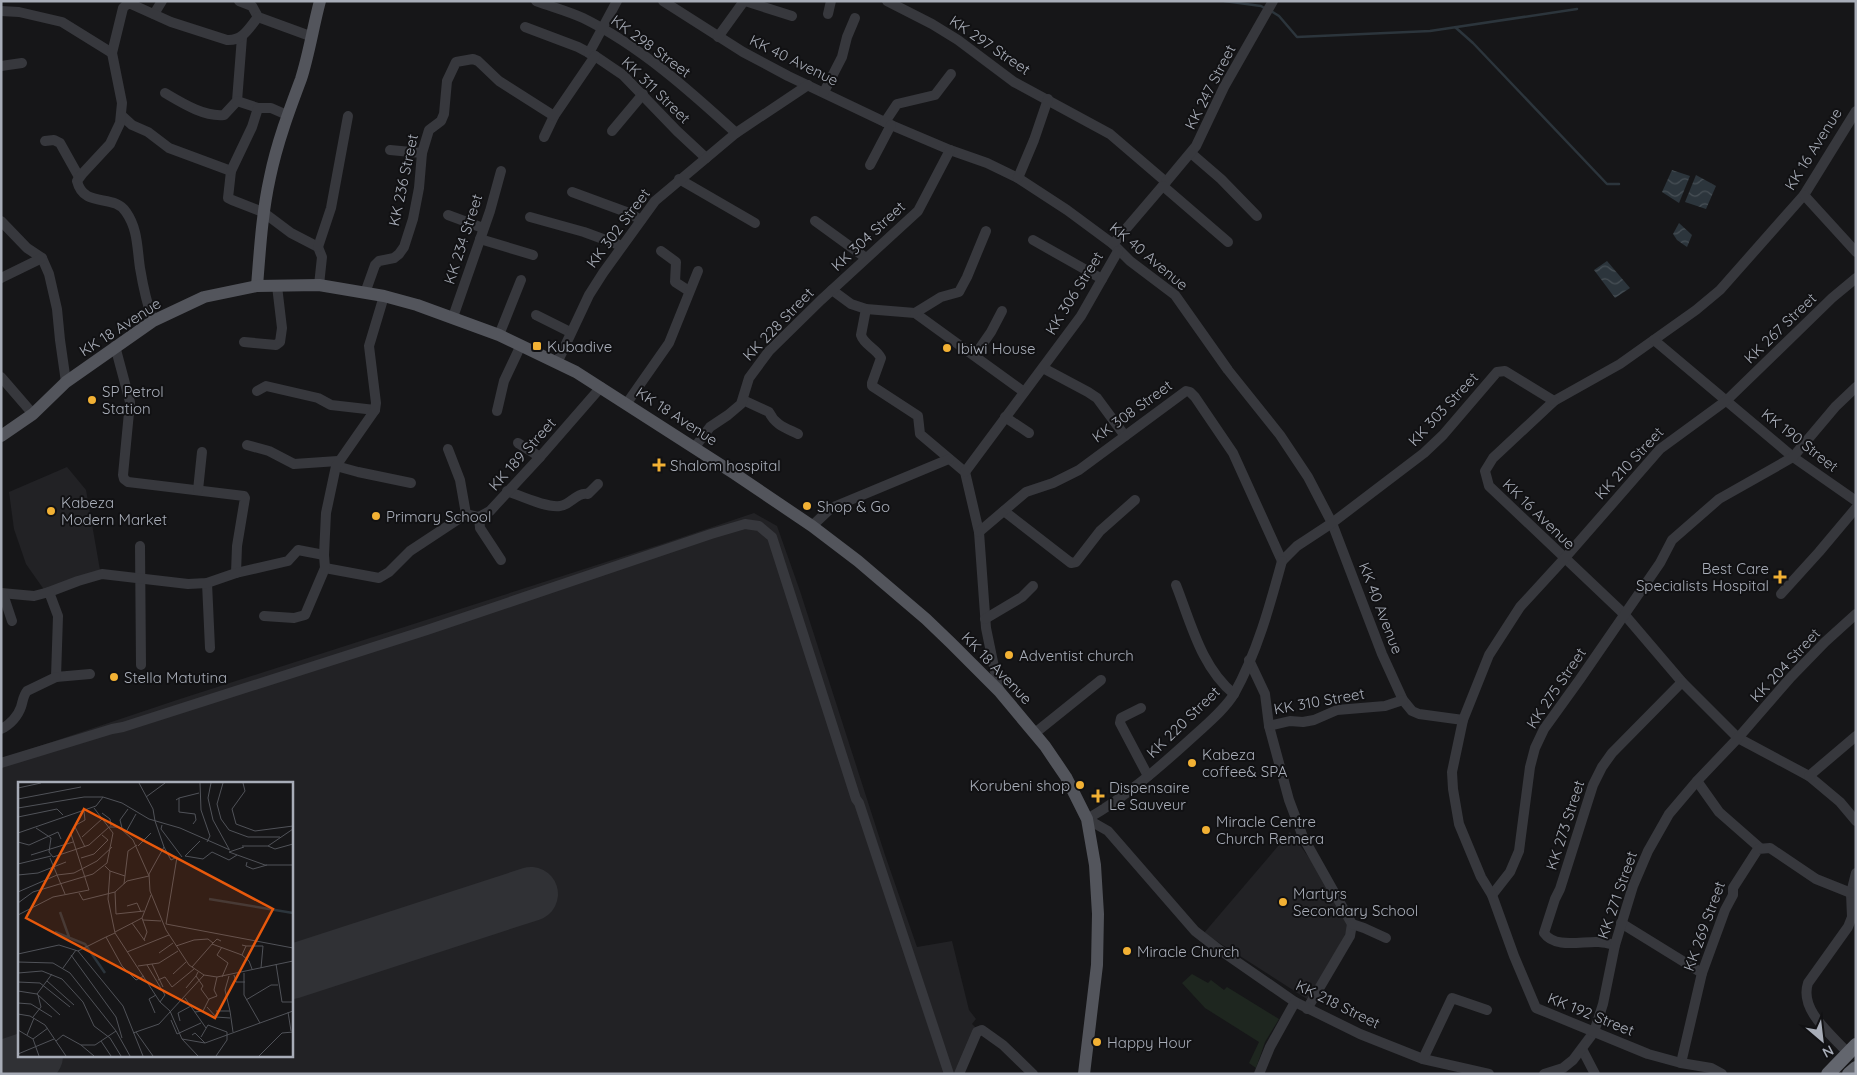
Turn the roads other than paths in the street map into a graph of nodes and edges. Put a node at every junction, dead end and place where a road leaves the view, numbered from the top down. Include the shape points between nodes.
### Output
1 (162, 1) edge
2 (239, 1) edge
3 (320, 1) edge
4 (536, 1) edge
5 (617, 1) edge
6 (663, 1) edge
7 (744, 1) edge
8 (831, 1) edge
9 (888, 1) edge
10 (1273, 1) edge
11 (125, 3) edge
12 (1, 12) edge
13 (154, 14) junction
14 (828, 14) dead end
15 (792, 16) dead end
16 (258, 17) junction
17 (855, 18) dead end
18 (525, 27) dead end
19 (602, 29) junction
20 (310, 36) junction
21 (242, 37) junction
22 (718, 37) junction
23 (112, 53) junction
24 (592, 55) junction
25 (22, 62) dead end
26 (1, 66) edge
27 (951, 74) dead end
28 (808, 85) junction
29 (824, 92) junction
30 (165, 93) dead end
31 (643, 94) junction
32 (1048, 99) junction
33 (237, 101) junction
34 (258, 108) junction
35 (1856, 111) edge
36 (121, 115) junction
37 (287, 115) junction
38 (348, 116) dead end
39 (554, 116) junction
40 (888, 123) junction
41 (612, 131) dead end
42 (736, 133) junction
43 (544, 137) dead end
44 (45, 141) dead end
45 (390, 150) dead end
46 (950, 150) junction
47 (422, 153) junction
48 (1192, 154) junction
49 (706, 158) junction
50 (870, 165) dead end
51 (231, 171) junction
52 (501, 171) dead end
53 (79, 177) junction
54 (1018, 178) junction
55 (679, 179) junction
56 (1164, 184) junction
57 (572, 192) dead end
58 (1804, 196) junction
59 (263, 212) junction
60 (448, 215) dead end
61 (1257, 216) dead end
62 (530, 217) dead end
63 (642, 220) junction
64 (1, 221) edge
65 (816, 221) dead end
66 (756, 223) dead end
67 (986, 231) dead end
68 (481, 234) junction
69 (1033, 240) dead end
70 (1228, 242) dead end
71 (622, 246) junction
72 (318, 247) junction
73 (1116, 248) junction
74 (661, 251) dead end
75 (1856, 252) edge
76 (533, 256) dead end
77 (42, 258) junction
78 (866, 258) junction
79 (698, 271) dead end
80 (1, 278) edge
81 (1856, 278) edge
82 (1102, 279) junction
83 (520, 280) dead end
84 (319, 285) junction
85 (257, 286) junction
86 (277, 286) junction
87 (832, 290) junction
88 (689, 291) junction
89 (365, 293) junction
90 (384, 296) junction
91 (866, 309) junction
92 (1002, 310) dead end
93 (915, 313) junction
94 (536, 315) dead end
95 (453, 317) junction
96 (153, 321) junction
97 (570, 332) junction
98 (499, 335) junction
99 (1654, 340) junction
100 (244, 342) dead end
101 (521, 345) junction
102 (115, 346) junction
103 (975, 355) junction
104 (557, 363) junction
105 (1043, 368) junction
106 (1, 377) edge
107 (66, 382) junction
108 (601, 387) junction
109 (1856, 387) edge
110 (257, 391) dead end
111 (1024, 392) junction
112 (743, 400) junction
113 (1727, 400) junction
114 (1554, 401) junction
115 (627, 404) junction
116 (374, 410) junction
117 (497, 411) dead end
118 (33, 414) junction
119 (1006, 416) junction
120 (798, 434) dead end
121 (1029, 434) dead end
122 (1, 436) edge
123 (1125, 436) junction
124 (518, 443) dead end
125 (247, 445) dead end
126 (695, 447) junction
127 (448, 450) dead end
128 (202, 452) dead end
129 (540, 457) junction
130 (1793, 457) junction
131 (949, 459) junction
132 (338, 464) junction
133 (965, 472) junction
134 (411, 482) dead end
135 (598, 484) dead end
136 (198, 490) junction
137 (507, 492) junction
138 (1135, 500) dead end
139 (1856, 501) edge
140 (1856, 508) edge
141 (1004, 511) junction
142 (466, 514) junction
143 (479, 517) junction
144 (1332, 522) junction
145 (812, 526) junction
146 (979, 532) junction
147 (140, 546) dead end
148 (324, 555) junction
149 (1564, 559) junction
150 (501, 560) dead end
151 (1282, 561) junction
152 (326, 568) junction
153 (236, 573) junction
154 (140, 578) junction
155 (207, 583) junction
156 (1176, 585) dead end
157 (1033, 586) dead end
158 (49, 592) junction
159 (2, 593) edge
160 (1781, 594) dead end
161 (1624, 614) junction
162 (1856, 614) edge
163 (264, 616) dead end
164 (985, 619) junction
165 (12, 621) dead end
166 (210, 648) dead end
167 (1249, 660) junction
168 (141, 665) dead end
169 (90, 674) dead end
170 (56, 677) junction
171 (1101, 680) dead end
172 (1682, 682) junction
173 (999, 691) junction
174 (1234, 694) junction
175 (1403, 700) junction
176 (1141, 708) dead end
177 (1463, 720) junction
178 (1269, 726) junction
179 (1, 729) edge
180 (1035, 733) junction
181 (1856, 736) edge
182 (1738, 738) junction
183 (1, 763) edge
184 (1148, 776) junction
185 (1809, 776) junction
186 (1697, 781) junction
187 (1086, 819) junction
188 (1856, 821) edge
189 (1760, 848) junction
190 (1856, 873) edge
191 (1850, 893) junction
192 (1492, 895) junction
193 (1621, 923) junction
194 (1352, 924) junction
195 (1386, 938) dead end
196 (1614, 945) junction
197 (1702, 973) junction
198 (1295, 1002) junction
199 (1307, 1009) junction
200 (1487, 1010) dead end
201 (1594, 1032) junction
202 (1852, 1048) edge
203 (1582, 1049) junction
204 (1423, 1059) junction
205 (1681, 1063) junction
206 (1856, 1068) edge
207 (1444, 1069) edge
208 (1485, 1073) edge
209 (949, 1074) edge
210 (959, 1074) edge
211 (1033, 1074) edge
212 (1084, 1074) edge
213 (1259, 1074) edge
214 (1544, 1074) edge
215 (1595, 1074) edge
216 (1722, 1074) edge
217 (1828, 1074) edge
218 (1849, 1074) edge

1 - 13 street
2 - 16 street via 252,6
3 - 20 main road
4 - 19 street, KK 298 Street
5 - 19 street
6 - 22 street, KK 40 Avenue
7 - 15 street
7 - 22 street
8 - 14 street
9 - 32 street, KK 297 Street via 932,24 1014,82
10 - 48 street, KK 247 Street via 1224,87
11 - 13 street
11 - 23 street
12 - 23 street via 19,12 62,22
13 - 21 street via 228,40
16 - 20 street
16 - 21 street
17 - 29 street via 842,57
18 - 24 street, KK 311 Street
19 - 24 street
19 - 42 street, KK 298 Street via 663,70
20 - 37 main road via 306,60
21 - 33 street
22 - 28 street, KK 40 Avenue
23 - 36 street
24 - 31 street, KK 311 Street via 623,75
24 - 39 street
25 - 26 street
27 - 40 street via 935,95 897,104
28 - 29 street, KK 40 Avenue
28 - 42 street, KK 302 Street
29 - 40 street, KK 40 Avenue
30 - 33 street via 190,107 218,116 231,110
31 - 41 street
31 - 49 street, KK 311 Street
32 - 54 street
32 - 56 street, KK 297 Street via 1110,134
33 - 34 street
34 - 37 street via 271,108
34 - 51 street
35 - 58 street, KK 16 Avenue
36 - 51 street via 169,148
36 - 53 street via 110,144
37 - 59 main road
38 - 72 street via 331,208
39 - 43 street
39 - 47 street, KK 236 Street via 499,81 478,61 456,62 447,81 444,114 429,130
40 - 46 street, KK 40 Avenue
40 - 50 street
42 - 49 street, KK 302 Street
44 - 53 street via 60,143
45 - 47 street
46 - 54 street, KK 40 Avenue
46 - 78 street, KK 304 Street via 918,211
47 - 89 street, KK 236 Street via 419,188 404,247 394,258 375,265
48 - 56 street, KK 247 Street
48 - 61 street
49 - 55 street, KK 302 Street
51 - 59 street via 228,198
52 - 68 street, KK 234 Street
53 - 96 street via 80,190 86,196 121,206 126,211 136,231 142,280
54 - 73 street, KK 40 Avenue
55 - 63 street, KK 302 Street via 655,201
55 - 66 street
56 - 70 street, KK 297 Street
56 - 73 street, KK 247 Street
57 - 63 street
58 - 75 street
58 - 99 street, KK 16 Avenue via 1720,290
59 - 72 street via 291,234
59 - 85 main road
60 - 68 street
62 - 71 street
63 - 71 street, KK 302 Street
64 - 77 street via 27,248
65 - 78 street
67 - 93 street via 959,292 941,297
68 - 76 street
68 - 95 street, KK 234 Street
69 - 82 street
71 - 97 street, KK 302 Street via 589,295
72 - 84 street via 322,257
73 - 82 street, KK 306 Street
73 - 144 street, KK 40 Avenue via 1181,302 1228,370 1280,435
74 - 88 street via 676,262 675,282
77 - 80 street
77 - 107 street via 55,297
78 - 87 street, KK 304 Street
79 - 88 street
81 - 113 street, KK 267 Street
82 - 105 street, KK 306 Street via 1081,316
83 - 98 street
84 - 86 main road, KK 18 Avenue
84 - 89 main road, KK 18 Avenue
85 - 86 main road, KK 18 Avenue
85 - 96 main road, KK 18 Avenue via 204,297
86 - 100 street via 282,328 280,342 276,345
87 - 91 street, KK 228 Street via 851,304
87 - 112 street, KK 228 Street via 759,363 746,384
88 - 115 street via 669,343
89 - 90 main road, KK 18 Avenue
90 - 95 main road, KK 18 Avenue
90 - 116 street via 369,346 376,403
91 - 93 street, KK 228 Street
91 - 131 street via 862,339 881,358 872,386 918,416 920,434
92 - 103 street
93 - 103 street
94 - 97 street
95 - 98 main road, KK 18 Avenue
96 - 102 main road, KK 18 Avenue
97 - 104 street, KK 302 Street
98 - 101 main road, KK 18 Avenue
99 - 113 street, KK 190 Street
99 - 114 street, KK 16 Avenue via 1620,364
101 - 104 main road, KK 18 Avenue
101 - 117 street via 504,381
102 - 107 main road, KK 18 Avenue
102 - 136 street via 130,402 124,479
103 - 111 street
104 - 108 main road, KK 18 Avenue
105 - 111 street, KK 306 Street
105 - 123 street via 1097,398
106 - 118 street
107 - 118 main road, KK 18 Avenue
108 - 115 main road, KK 18 Avenue
108 - 129 street, KK 189 Street
109 - 130 street
110 - 116 street via 266,386 318,398 330,405
111 - 119 street, KK 306 Street
112 - 120 street via 769,412 779,425
112 - 126 street via 736,409 710,426
113 - 130 street, KK 190 Street
113 - 149 street, KK 210 Street via 1660,449
114 - 144 street, KK 303 Street via 1505,370 1497,372 1424,453
114 - 149 street, KK 16 Avenue via 1493,458 1485,471 1489,486
115 - 126 main road, KK 18 Avenue
116 - 132 street
118 - 122 main road, KK 18 Avenue
119 - 121 street
119 - 133 street, KK 306 Street
123 - 141 street, KK 308 Street via 1065,478 1026,492
123 - 151 street, KK 308 Street via 1184,392 1190,392 1233,453
124 - 129 street
125 - 132 street via 269,451 294,464
126 - 145 main road, KK 18 Avenue
127 - 142 street via 460,480
128 - 136 street
129 - 137 street, KK 189 Street
130 - 139 street, KK 190 Street
130 - 161 street, KK 275 Street via 1719,499 1689,524 1672,540
131 - 133 street
131 - 145 street via 831,508
132 - 134 street via 358,472
132 - 148 street via 326,513
133 - 146 street
135 - 137 street via 588,494 581,494 561,506
136 - 153 street via 245,498
137 - 143 street, KK 189 Street via 490,512
138 - 141 street via 1100,531 1076,562 1071,563
140 - 160 street
141 - 146 street, KK 308 Street
142 - 143 street
142 - 152 street via 410,551 379,578
143 - 150 street via 480,528
144 - 151 street via 1297,546
144 - 175 street, KK 40 Avenue
145 - 173 main road, KK 18 Avenue via 926,619
146 - 164 street
147 - 154 street
148 - 152 street
148 - 153 street via 298,550 288,561
149 - 161 street, KK 16 Avenue
149 - 177 street, KK 210 Street via 1520,607 1489,655
151 - 167 street, KK 220 Street via 1271,602
152 - 163 street via 305,616
153 - 155 street
154 - 155 street
154 - 158 street via 102,574
154 - 168 street
155 - 166 street
156 - 174 street via 1205,659 1215,676
157 - 164 street via 1022,598
158 - 159 street via 34,596
158 - 170 street via 58,616
159 - 165 street
161 - 172 street, KK 16 Avenue
161 - 192 street, KK 275 Street via 1544,729 1535,748 1519,850 1510,872
162 - 182 street, KK 204 Street via 1791,677
164 - 173 street
167 - 174 street, KK 220 Street
167 - 178 street, KK 310 Street via 1265,694
169 - 170 street
170 - 179 street via 25,692 17,715
171 - 180 street
172 - 182 street, KK 16 Avenue
172 - 196 street, KK 273 Street via 1602,767 1593,785 1544,933 1560,942
173 - 180 main road, KK 18 Avenue
174 - 184 street, KK 220 Street via 1205,726
175 - 177 street, KK 40 Avenue via 1419,714
175 - 178 street, KK 310 Street via 1385,706 1337,710 1314,720
176 - 184 street via 1121,718 1120,723
177 - 192 street, KK 192 Street via 1452,772 1456,813 1481,877
178 - 194 street, KK 310 Street via 1289,800 1303,837
180 - 187 main road, KK 18 Avenue via 1066,777
181 - 185 street
182 - 185 street, KK 16 Avenue
182 - 186 street, KK 271 Street
183 - 209 street via 427,630 710,534 745,524 759,526 772,537
184 - 187 street, KK 220 Street
185 - 188 street, KK 16 Avenue via 1840,802
186 - 189 street via 1719,812
186 - 193 street, KK 271 Street via 1669,814 1648,851
187 - 198 street, KK 218 Street via 1108,831 1196,931
187 - 212 main road, KK 18 Avenue via 1095,864 1098,914 1096,985
189 - 191 street via 1770,848 1816,879
189 - 197 street, KK 269 Street via 1733,888 1734,894
190 - 191 street
191 - 202 street via 1852,917 1848,927 1805,992 1806,1001 1817,1018
192 - 201 street, KK 192 Street via 1536,1008
193 - 196 street, KK 271 Street
193 - 197 street
194 - 195 street
194 - 199 street via 1350,936
196 - 201 street, KK 271 Street
197 - 205 street, KK 269 Street
198 - 199 street, KK 218 Street
198 - 213 street via 1270,1046
199 - 204 street, KK 218 Street
200 - 204 street via 1452,998
201 - 203 street
201 - 205 street, KK 192 Street via 1648,1054
202 - 217 highway
203 - 214 street via 1563,1068
203 - 215 street
204 - 207 street, KK 218 Street
205 - 216 street, KK 192 Street via 1711,1068
206 - 218 highway
207 - 208 street, KK 218 Street
210 - 211 street via 977,1032 982,1030

